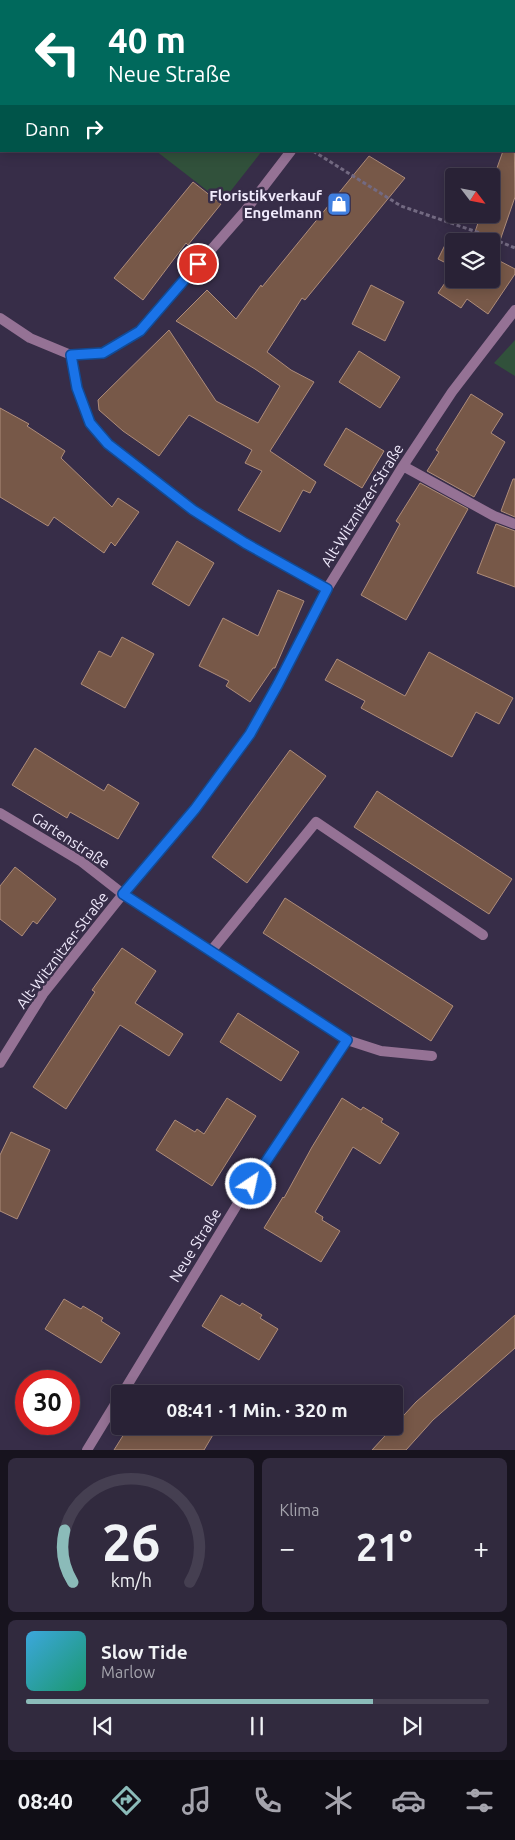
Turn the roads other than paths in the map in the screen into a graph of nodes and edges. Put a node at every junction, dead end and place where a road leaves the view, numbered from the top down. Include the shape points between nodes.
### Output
1 (290, 152) edge
2 (515, 310) edge
3 (0, 318) edge
4 (71, 355) junction
5 (403, 466) junction
6 (515, 524) edge
7 (327, 589) junction
8 (0, 813) edge
9 (123, 894) junction
10 (483, 935) dead end
11 (211, 951) junction
12 (347, 1040) junction
13 (432, 1056) dead end
14 (0, 1063) edge
15 (127, 1385) edge
16 (111, 1411) edge
17 (87, 1450) edge

1 - 4 street via 245,211 140,331 103,353
2 - 5 street, Alt-Witznitzer-Straße via 452,392
3 - 4 street via 30,338
4 - 7 street via 77,388 90,423 108,444 193,510
5 - 6 street via 494,516
5 - 7 street, Alt-Witznitzer-Straße
7 - 9 street, Alt-Witznitzer-Straße via 250,734 195,809
8 - 9 street, Gartenstraße via 82,862
9 - 11 street
9 - 14 street, Alt-Witznitzer-Straße via 43,994
10 - 11 street via 316,822
11 - 12 street
12 - 13 street via 381,1051
12 - 15 street, Neue Straße via 240,1200
16 - 17 street, Neue Straße

